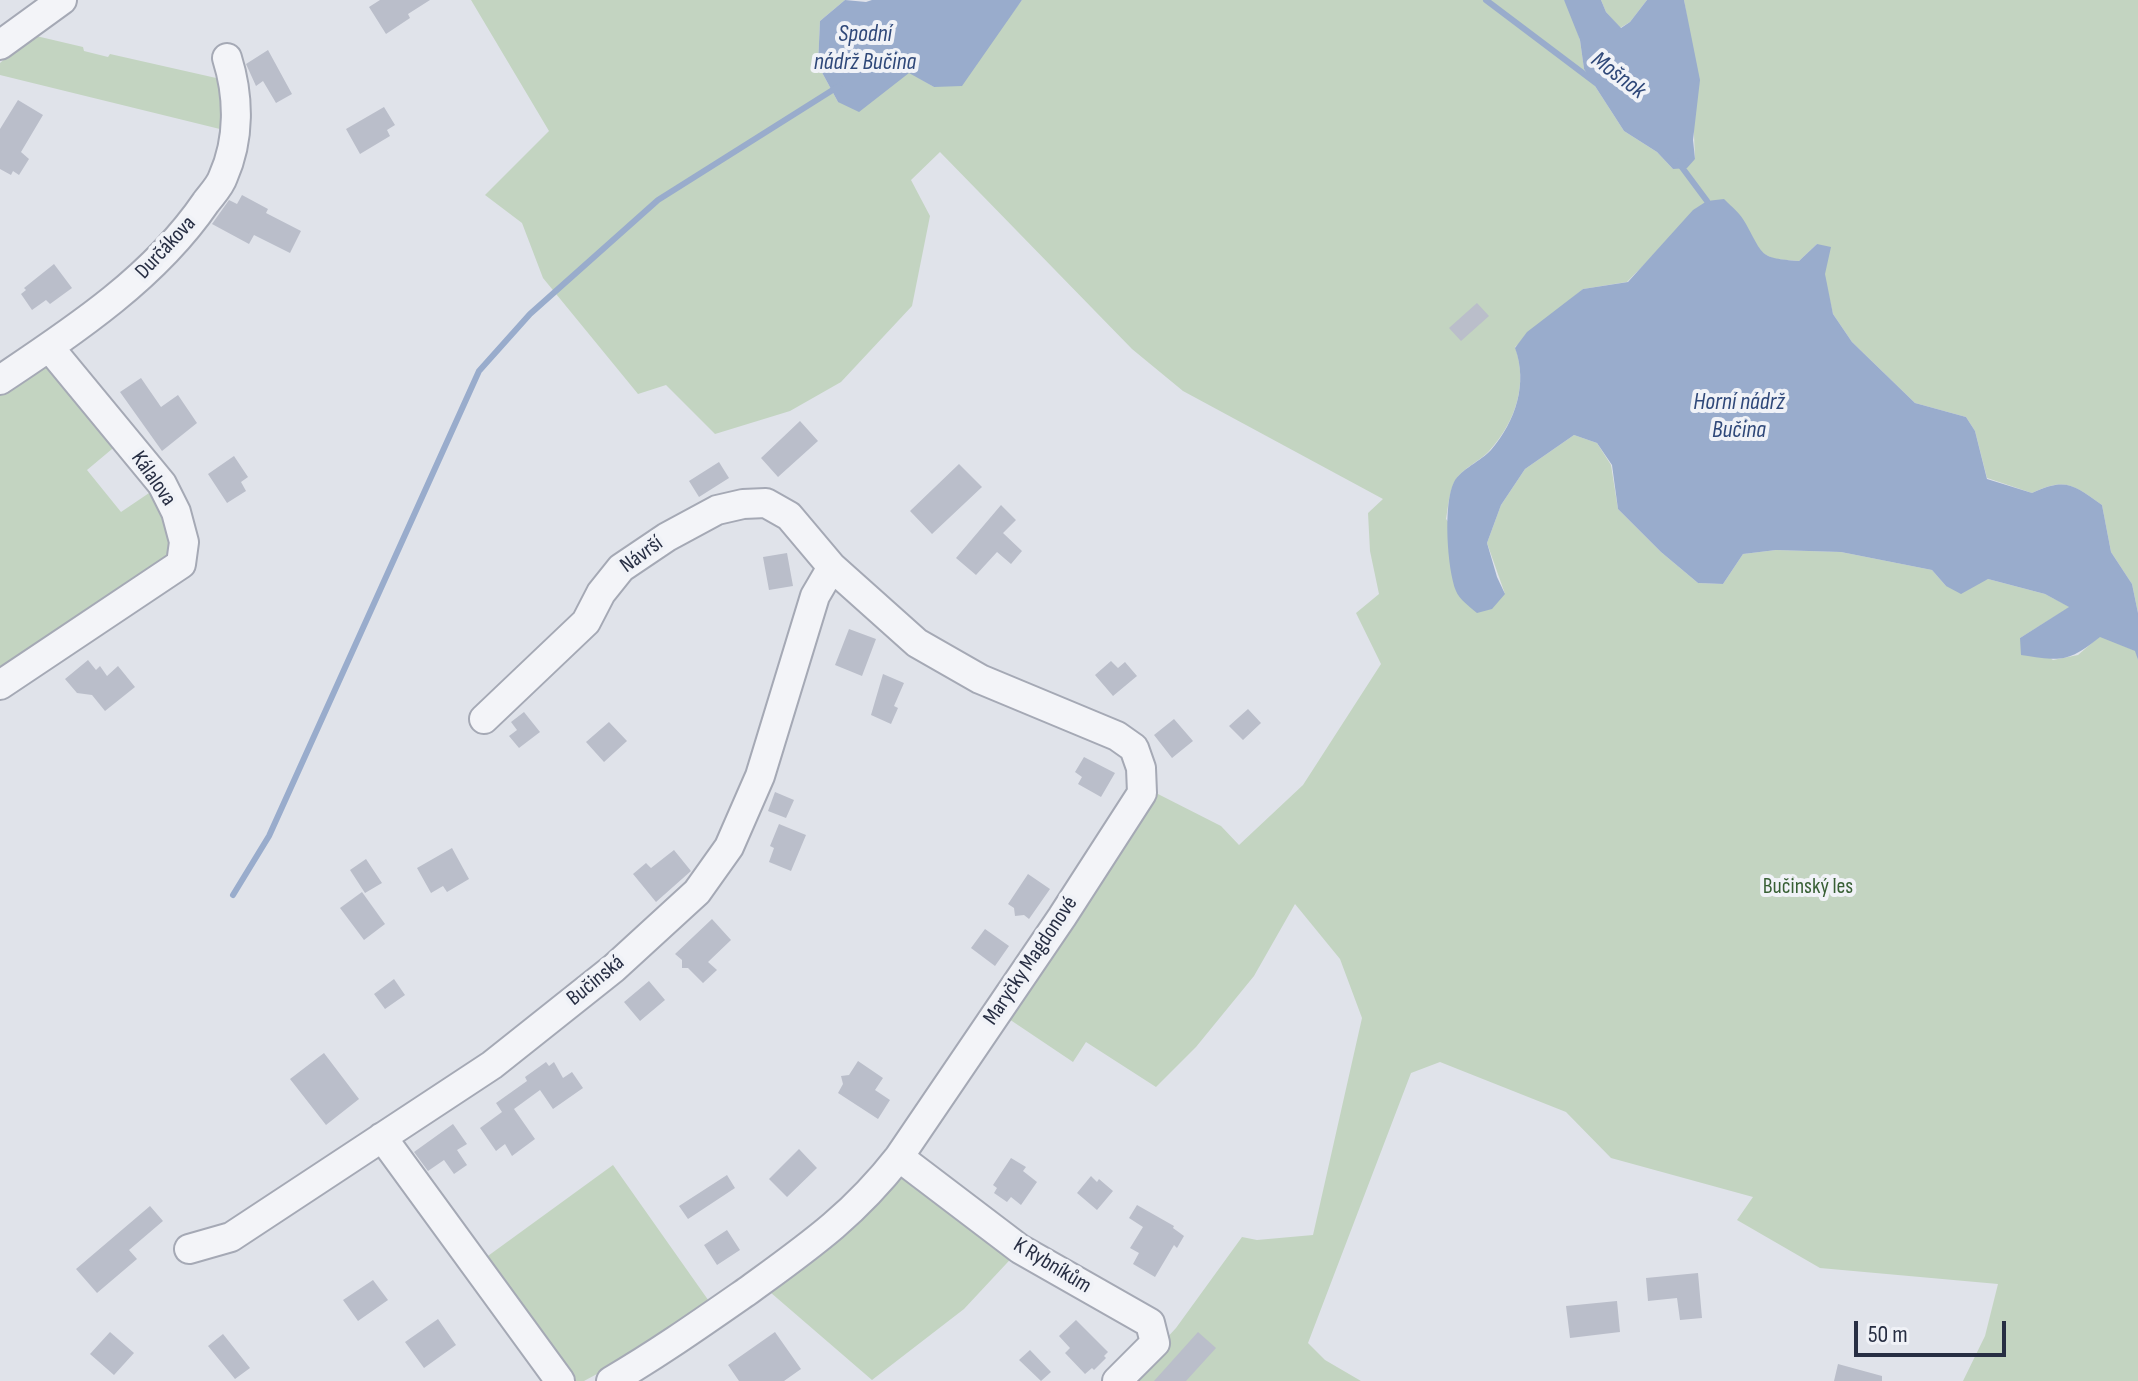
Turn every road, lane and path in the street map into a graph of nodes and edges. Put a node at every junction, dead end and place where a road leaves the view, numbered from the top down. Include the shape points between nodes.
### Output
1 (62, 0) edge
2 (0, 45) edge
3 (227, 58) dead end
4 (49, 347) junction
5 (0, 380) edge
6 (832, 567) junction
7 (0, 685) edge
8 (484, 719) dead end
9 (382, 1137) junction
10 (899, 1157) junction
11 (189, 1249) dead end
12 (560, 1381) edge
13 (611, 1381) edge
14 (1117, 1381) edge

1 - 2 street
3 - 4 street, Durčákova via 236,86 235,133 223,178 188,229 140,278
4 - 5 street, Durčákova
4 - 7 street, Kálalova via 162,484 184,542 181,564
6 - 8 street, Návrší via 789,516 766,503 717,510 621,568 586,622
6 - 9 street, Bučinská via 815,596 760,776 729,847 697,892 614,968 492,1065
6 - 10 street, Maryčky Magdonové via 917,643 980,679 1117,736 1134,748 1141,768 1142,793
9 - 11 street, Bučinská via 231,1237
9 - 12 street
10 - 13 street, Maryčky Magdonové via 873,1191 827,1234 664,1350
10 - 14 street, K Rybníkům via 1020,1249 1150,1323 1155,1343

